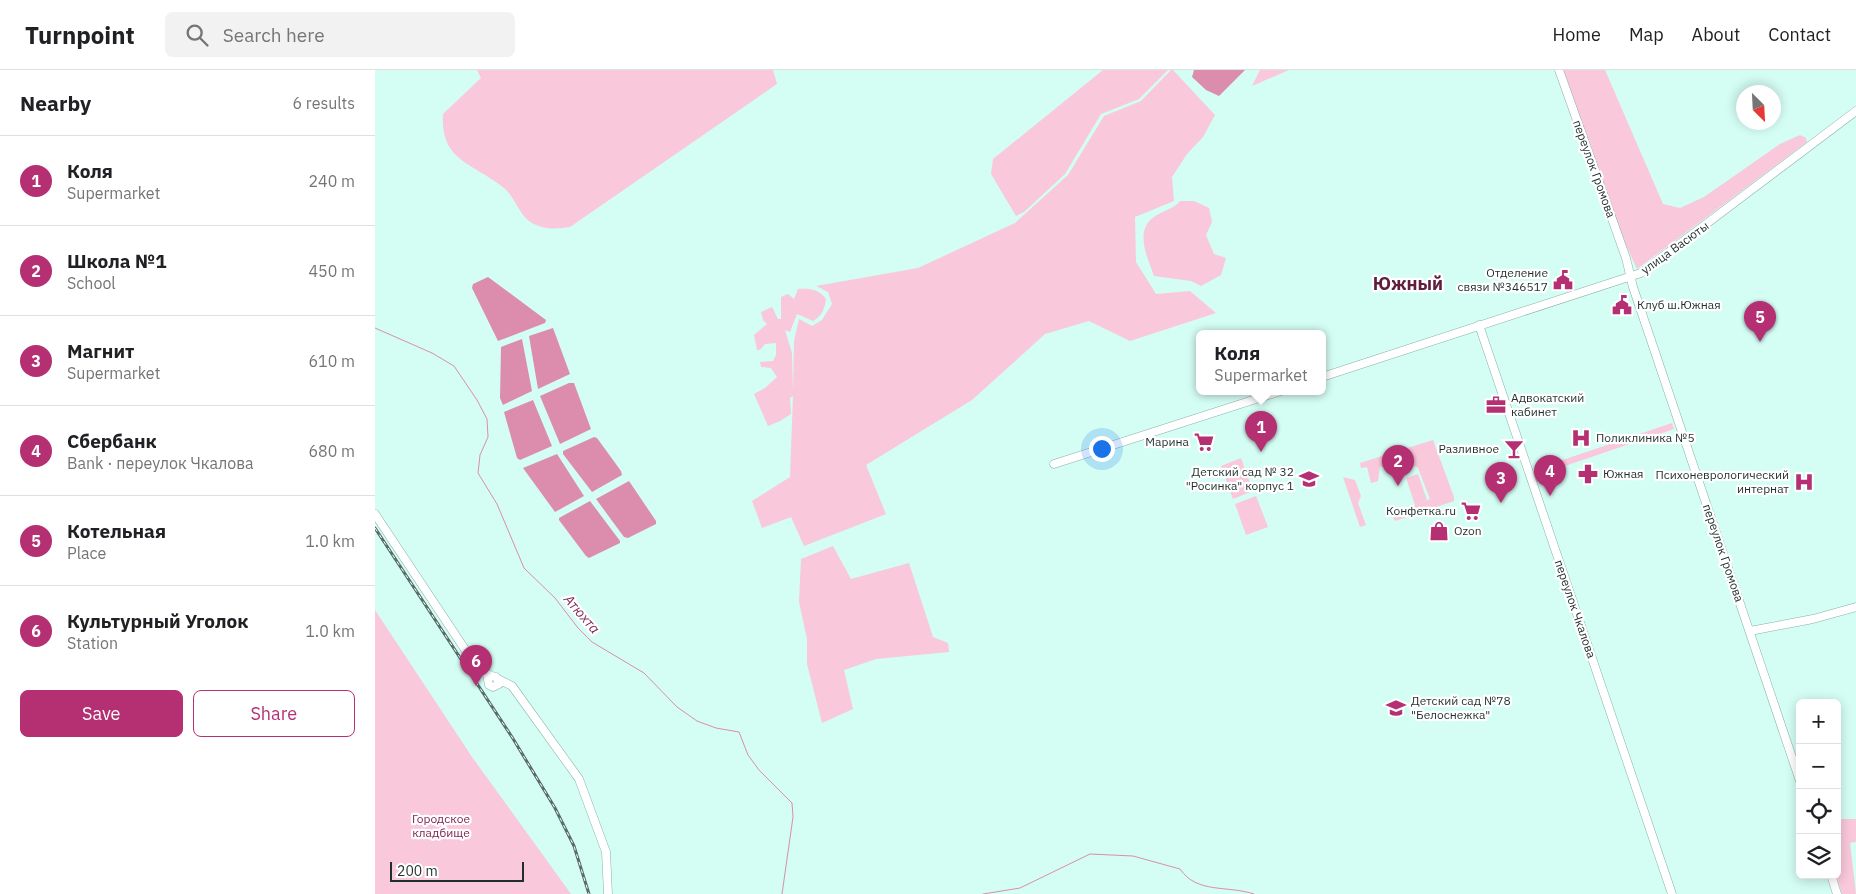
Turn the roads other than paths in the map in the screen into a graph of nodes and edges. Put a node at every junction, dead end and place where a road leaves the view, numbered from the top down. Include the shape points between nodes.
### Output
1 (1559, 70) edge
2 (1856, 110) edge
3 (1631, 276) junction
4 (1479, 325) junction
5 (1326, 376) edge
6 (1269, 395) edge
7 (1054, 464) dead end
8 (375, 514) edge
9 (1856, 607) edge
10 (1750, 631) junction
11 (1796, 769) edge
12 (1832, 879) edge
13 (608, 894) edge
14 (1672, 894) edge
15 (1837, 894) edge

1 - 3 street, переулок Громова
2 - 3 street, улица Васюты via 1661,260
3 - 4 street, улица Васюты
3 - 10 street, переулок Громова
4 - 5 street, улица Васюты
4 - 14 street, переулок Чкалова
6 - 7 street
8 - 13 street via 479,670 524,702 579,779 606,852
9 - 10 street
10 - 11 street, переулок Громова
12 - 15 street

